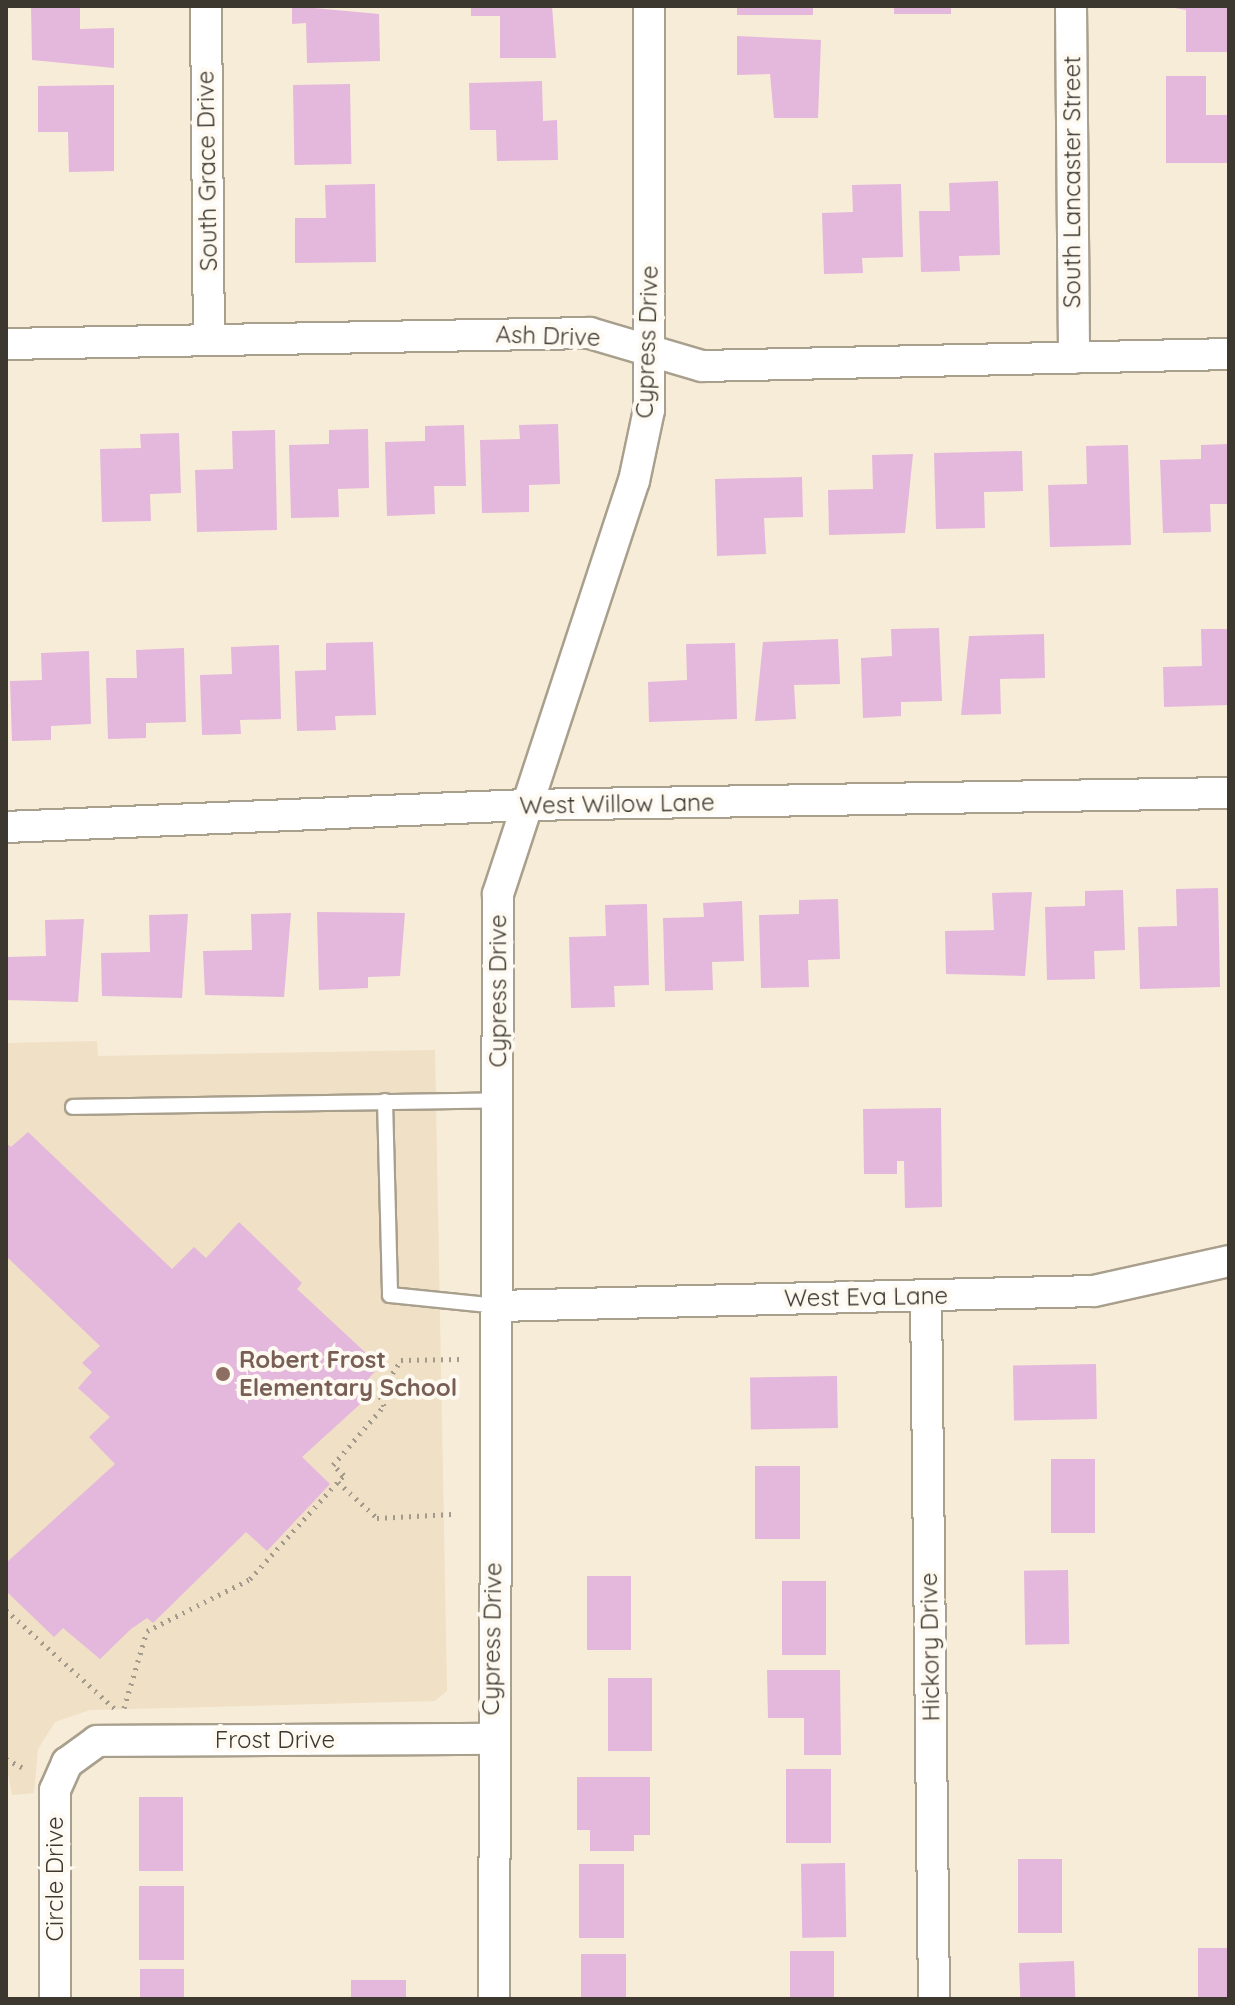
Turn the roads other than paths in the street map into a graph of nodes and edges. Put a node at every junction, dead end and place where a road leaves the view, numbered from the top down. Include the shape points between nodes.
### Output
1 (206, 6) edge
2 (649, 6) edge
3 (1071, 6) edge
4 (209, 337) junction
5 (6, 344) edge
6 (650, 347) junction
7 (1229, 354) edge
8 (1074, 358) junction
9 (1229, 793) edge
10 (526, 805) junction
11 (6, 827) edge
12 (498, 1100) junction
13 (385, 1101) junction
14 (73, 1107) dead end
15 (1229, 1261) edge
16 (926, 1296) junction
17 (498, 1306) junction
18 (490, 1739) junction
19 (67, 1763) joint
20 (55, 1999) edge
21 (494, 1999) edge
22 (934, 1999) edge

1 - 4 street, South Grace Drive
2 - 6 street, Cypress Drive
3 - 8 street, South Lancaster Street
4 - 5 street, Ash Drive
4 - 6 street, Ash Drive via 590,333
6 - 8 street, Ash Drive via 702,366
6 - 10 street, Cypress Drive via 649,410 634,481
7 - 8 street, Ash Drive
9 - 10 street, West Willow Lane
10 - 11 street, West Willow Lane
10 - 12 street, Cypress Drive via 498,894
12 - 13 lane
12 - 17 street, Cypress Drive
13 - 14 lane
13 - 17 lane via 390,1295
15 - 16 street, West Eva Lane via 1136,1287
16 - 17 street, West Eva Lane
16 - 22 street, Hickory Drive
17 - 18 street, Cypress Drive
18 - 19 street, Frost Drive via 97,1741
18 - 21 street, Cypress Drive
19 - 20 street, Circle Drive via 55,1790

